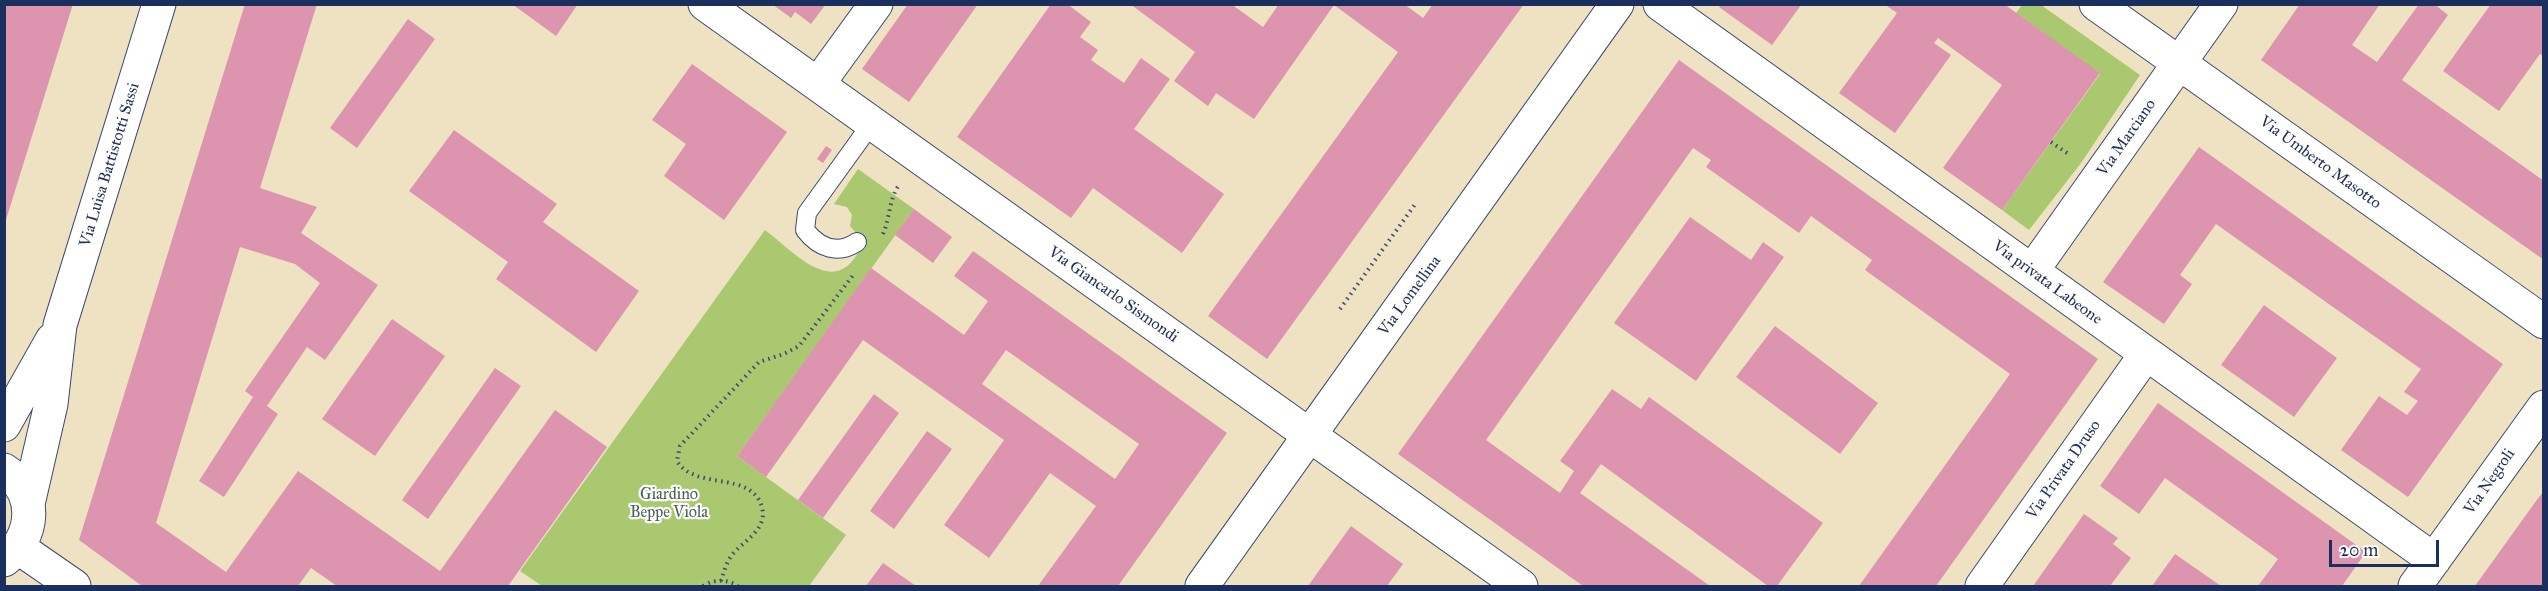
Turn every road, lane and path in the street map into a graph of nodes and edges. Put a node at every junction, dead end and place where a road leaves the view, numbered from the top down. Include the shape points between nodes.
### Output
1 (159, 4) edge
2 (705, 4) edge
3 (876, 4) edge
4 (1617, 4) edge
5 (1660, 4) edge
6 (2096, 4) edge
7 (2221, 4) edge
8 (2180, 63) junction
9 (818, 84) junction
10 (872, 123) junction
11 (2051, 142) dead end
12 (2074, 158) dead end
13 (901, 183) dead end
14 (1416, 203) dead end
15 (879, 240) dead end
16 (857, 242) dead end
17 (861, 265) dead end
18 (2032, 272) junction
19 (1340, 309) dead end
20 (2544, 322) edge
21 (60, 325) junction
22 (2146, 354) junction
23 (2544, 406) edge
24 (4, 425) edge
25 (1310, 435) junction
26 (4, 470) edge
27 (28, 504) junction
28 (12, 554) edge
29 (2434, 560) junction
30 (721, 581) junction
31 (74, 586) edge
32 (703, 586) edge
33 (738, 586) edge
34 (1202, 586) edge
35 (1521, 586) edge
36 (1982, 586) edge
37 (2415, 586) edge

1 - 21 street, Via Luisa Battistotti Sassi
2 - 9 street, Via Giancarlo Sismondi
3 - 9 street
4 - 25 street, Via Lomellina
5 - 18 street, Via privata Labeone
6 - 8 street, Via Umberto Masotto
7 - 8 street, Via Marciano
8 - 18 street, Via Marciano
8 - 20 street, Via Umberto Masotto
9 - 10 street, Via Giancarlo Sismondi
10 - 16 lane via 804,221 805,230 820,245 841,250
10 - 25 street, Via Giancarlo Sismondi
11 - 12 path
13 - 15 path via 893,194 888,224
14 - 19 path
17 - 30 path via 806,339 793,351 759,362 680,446 677,460 686,470 749,490 761,504 762,522 731,556
18 - 22 street, Via privata Labeone
21 - 24 street, Via Luisa Battistotti Sassi
21 - 27 street, Via Luisa Battistotti Sassi via 51,404
22 - 29 street, Via privata Labeone
22 - 36 street, Via Privata Druso
23 - 29 street, Via Negroli
25 - 34 street, Via Lomellina
25 - 35 street, Via Giancarlo Sismondi
26 - 27 street via 21,486
27 - 28 street, Via Luisa Battistotti Sassi via 27,531
28 - 31 street
29 - 37 street, Via Negroli
30 - 32 path
30 - 33 path

